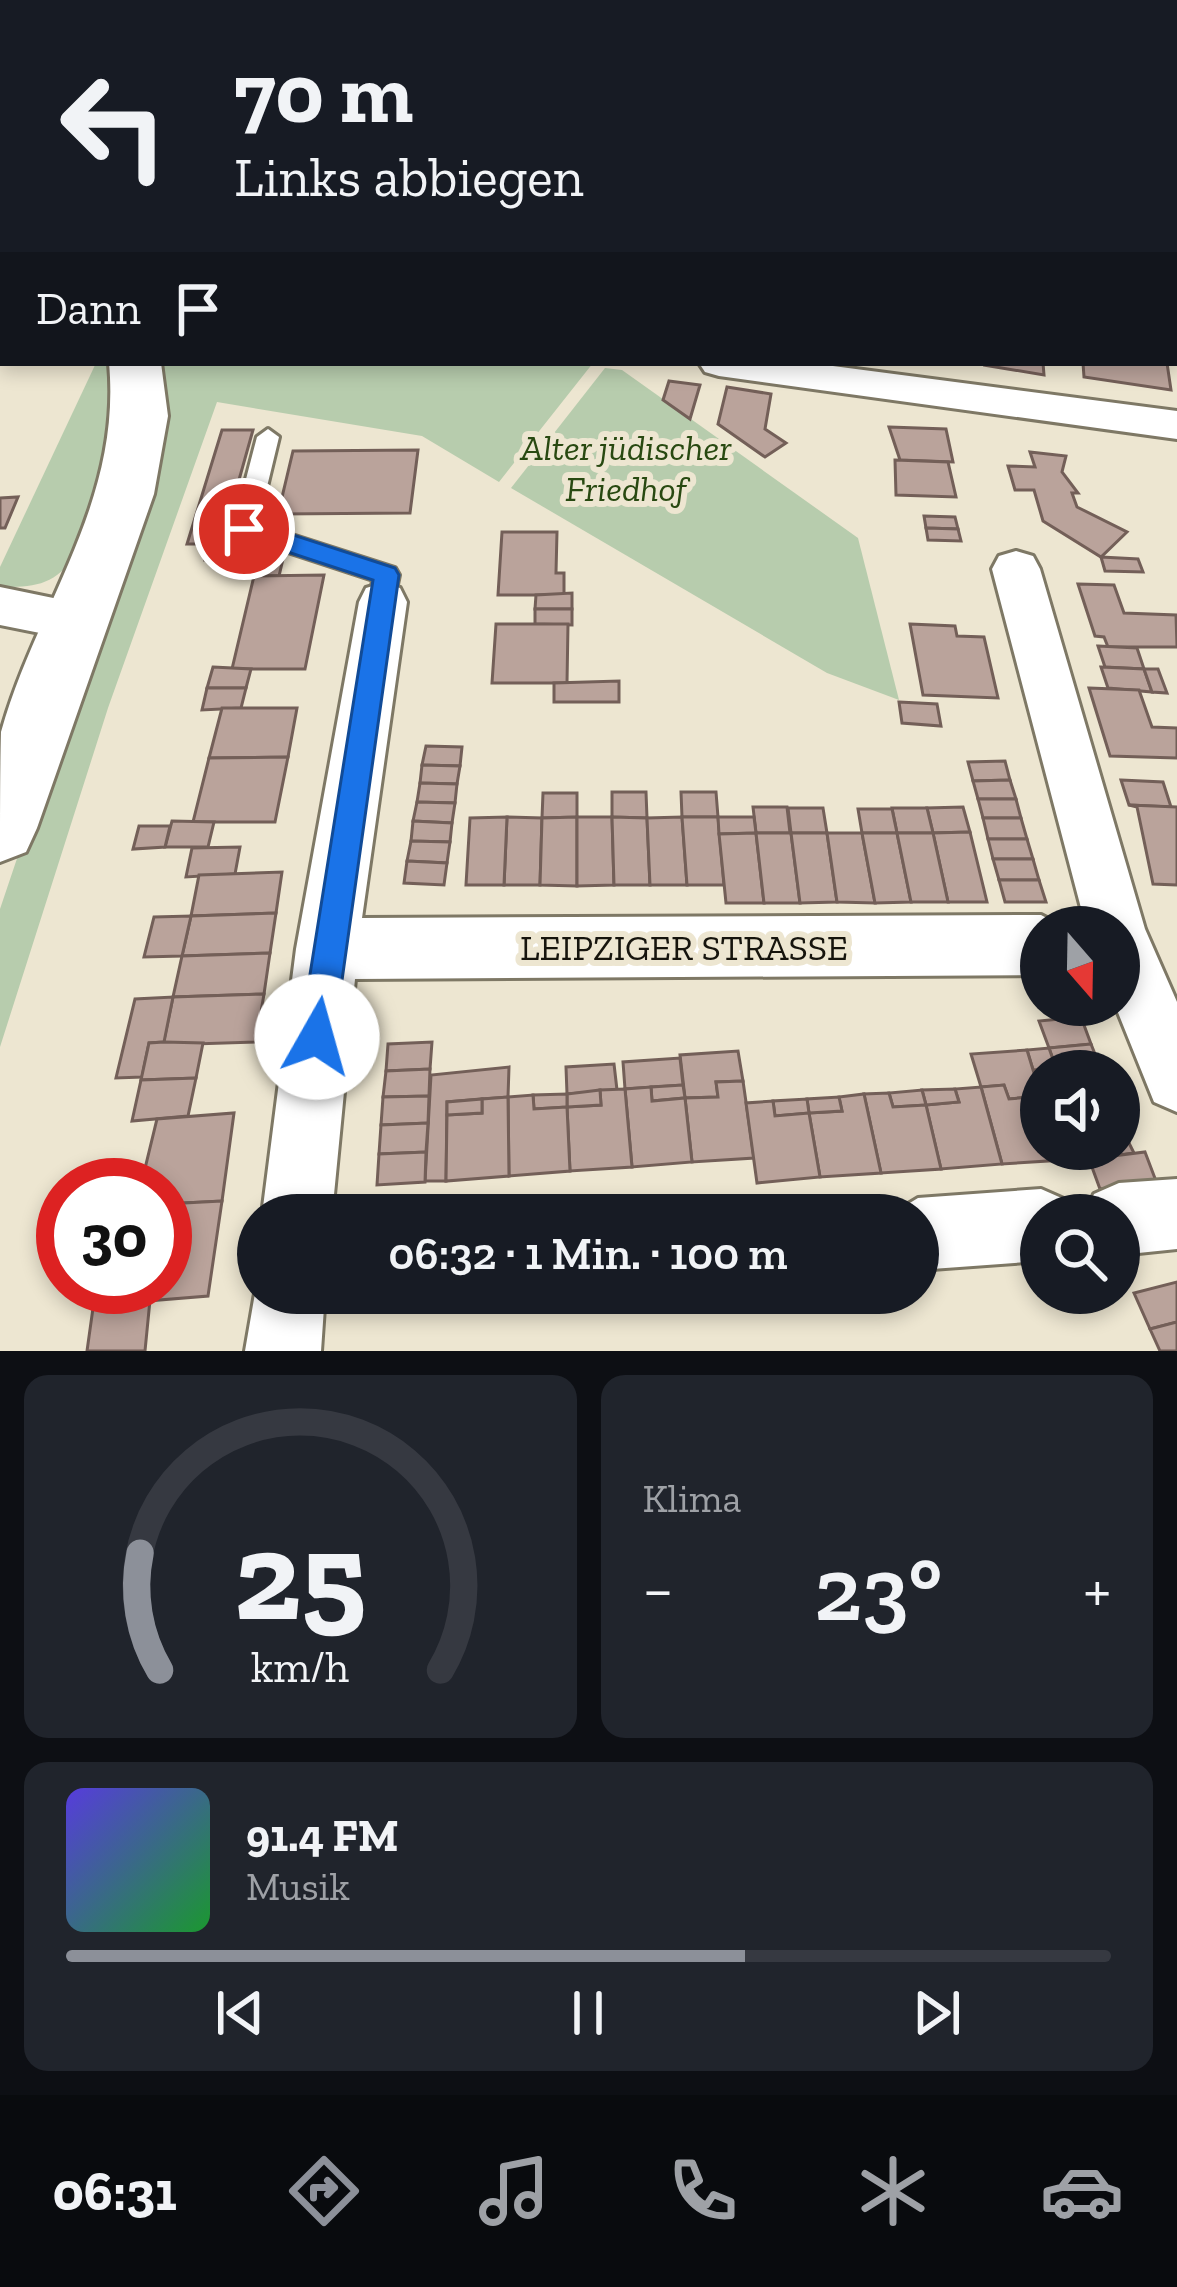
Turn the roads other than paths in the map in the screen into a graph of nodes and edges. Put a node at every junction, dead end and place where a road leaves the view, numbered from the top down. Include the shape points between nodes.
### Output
1 (135, 366) edge
2 (740, 366) edge
3 (1177, 425) edge
4 (268, 437) dead end
5 (1016, 569) dead end
6 (383, 602) joint
7 (0, 606) edge
8 (75, 620) junction
9 (0, 828) edge
10 (1110, 906) edge
11 (1020, 945) edge
12 (327, 949) junction
13 (1140, 990) edge
14 (1177, 1079) edge
15 (299, 1194) edge
16 (1177, 1214) edge
17 (1140, 1217) edge
18 (1020, 1227) edge
19 (939, 1232) edge
20 (286, 1314) edge
21 (283, 1351) edge

1 - 8 main road via 136,449
2 - 3 street
4 - 6 lane via 244,529 386,575
5 - 10 street
6 - 12 street
7 - 8 street
8 - 9 main road
11 - 12 street, LEIPZIGER STRASSE
12 - 15 street
13 - 14 street
16 - 17 street
18 - 19 street
20 - 21 street

